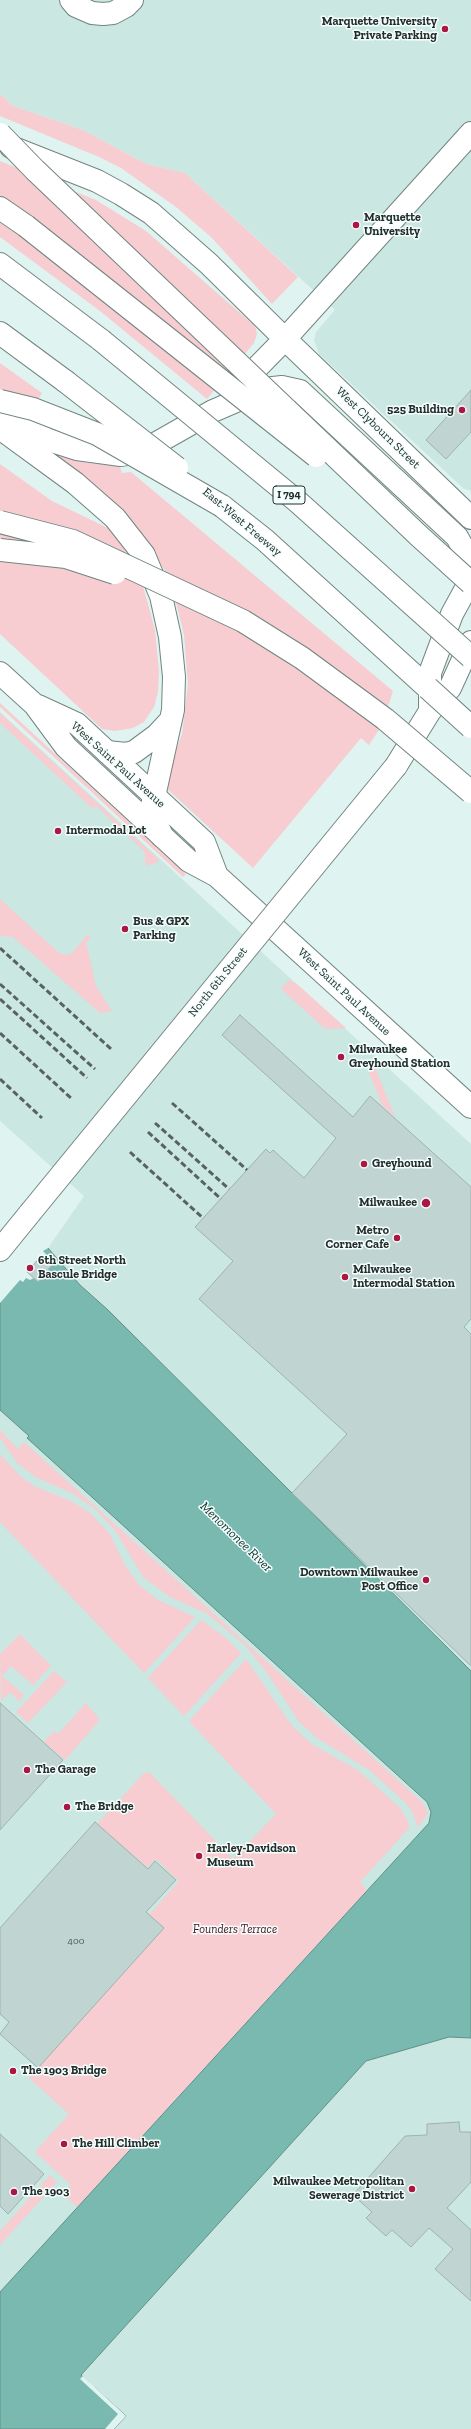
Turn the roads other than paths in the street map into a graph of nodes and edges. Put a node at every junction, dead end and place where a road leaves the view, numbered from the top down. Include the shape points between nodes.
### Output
1 (71, 0) edge
2 (132, 0) edge
3 (471, 133) edge
4 (0, 134) edge
5 (0, 142) edge
6 (0, 208) edge
7 (0, 264) edge
8 (0, 333) edge
9 (285, 339) junction
10 (0, 401) edge
11 (213, 411) junction
12 (0, 415) edge
13 (0, 428) edge
14 (461, 500) edge
15 (222, 506) junction
16 (471, 518) edge
17 (0, 522) edge
18 (418, 535) junction
19 (0, 550) edge
20 (470, 583) edge
21 (204, 601) junction
22 (471, 642) edge
23 (471, 657) edge
24 (0, 673) edge
25 (35, 705) junction
26 (430, 711) junction
27 (170, 721) junction
28 (471, 727) edge
29 (107, 752) junction
30 (471, 792) edge
31 (153, 795) junction
32 (162, 836) junction
33 (218, 876) junction
34 (469, 1102) edge
35 (0, 1250) edge

1 - 2 main road via 76,6 92,13 103,14 112,13
3 - 9 main road
4 - 18 main road, bridge
5 - 9 main road, West Clybourn Street via 97,181 151,213 209,264
6 - 18 main road, bridge
7 - 23 main road, I 794, bridge via 101,340 298,502
8 - 15 main road, East-West Freeway, bridge via 141,439
9 - 11 main road
9 - 14 main road, West Clybourn Street
10 - 15 main road, bridge via 33,409 97,434
11 - 12 main road via 141,452 121,455 77,449 56,442
11 - 20 main road via 264,389 282,387 300,391 457,537 470,560
13 - 27 main road via 74,483 115,518 144,555 161,596 170,637 174,677
14 - 16 main road, West Clybourn Street
15 - 28 main road, East-West Freeway, bridge via 265,540
17 - 21 main road, bridge via 73,541
18 - 20 main road, bridge
19 - 21 main road, bridge via 66,557
20 - 26 main road via 452,614 430,673
21 - 30 main road, bridge via 243,621 302,658 385,718
22 - 26 main road, North 6th Street via 450,688
24 - 25 main road, West Saint Paul Avenue
25 - 29 main road, West Saint Paul Avenue via 77,724
25 - 32 main road, West Saint Paul Avenue via 66,747
26 - 35 main road, North 6th Street, bridge via 396,766
27 - 29 main road via 157,735 134,752
27 - 31 main road
29 - 31 main road, West Saint Paul Avenue
31 - 32 main road via 153,815
31 - 33 main road, West Saint Paul Avenue via 204,842
32 - 33 main road, West Saint Paul Avenue via 189,861
33 - 34 main road, West Saint Paul Avenue

